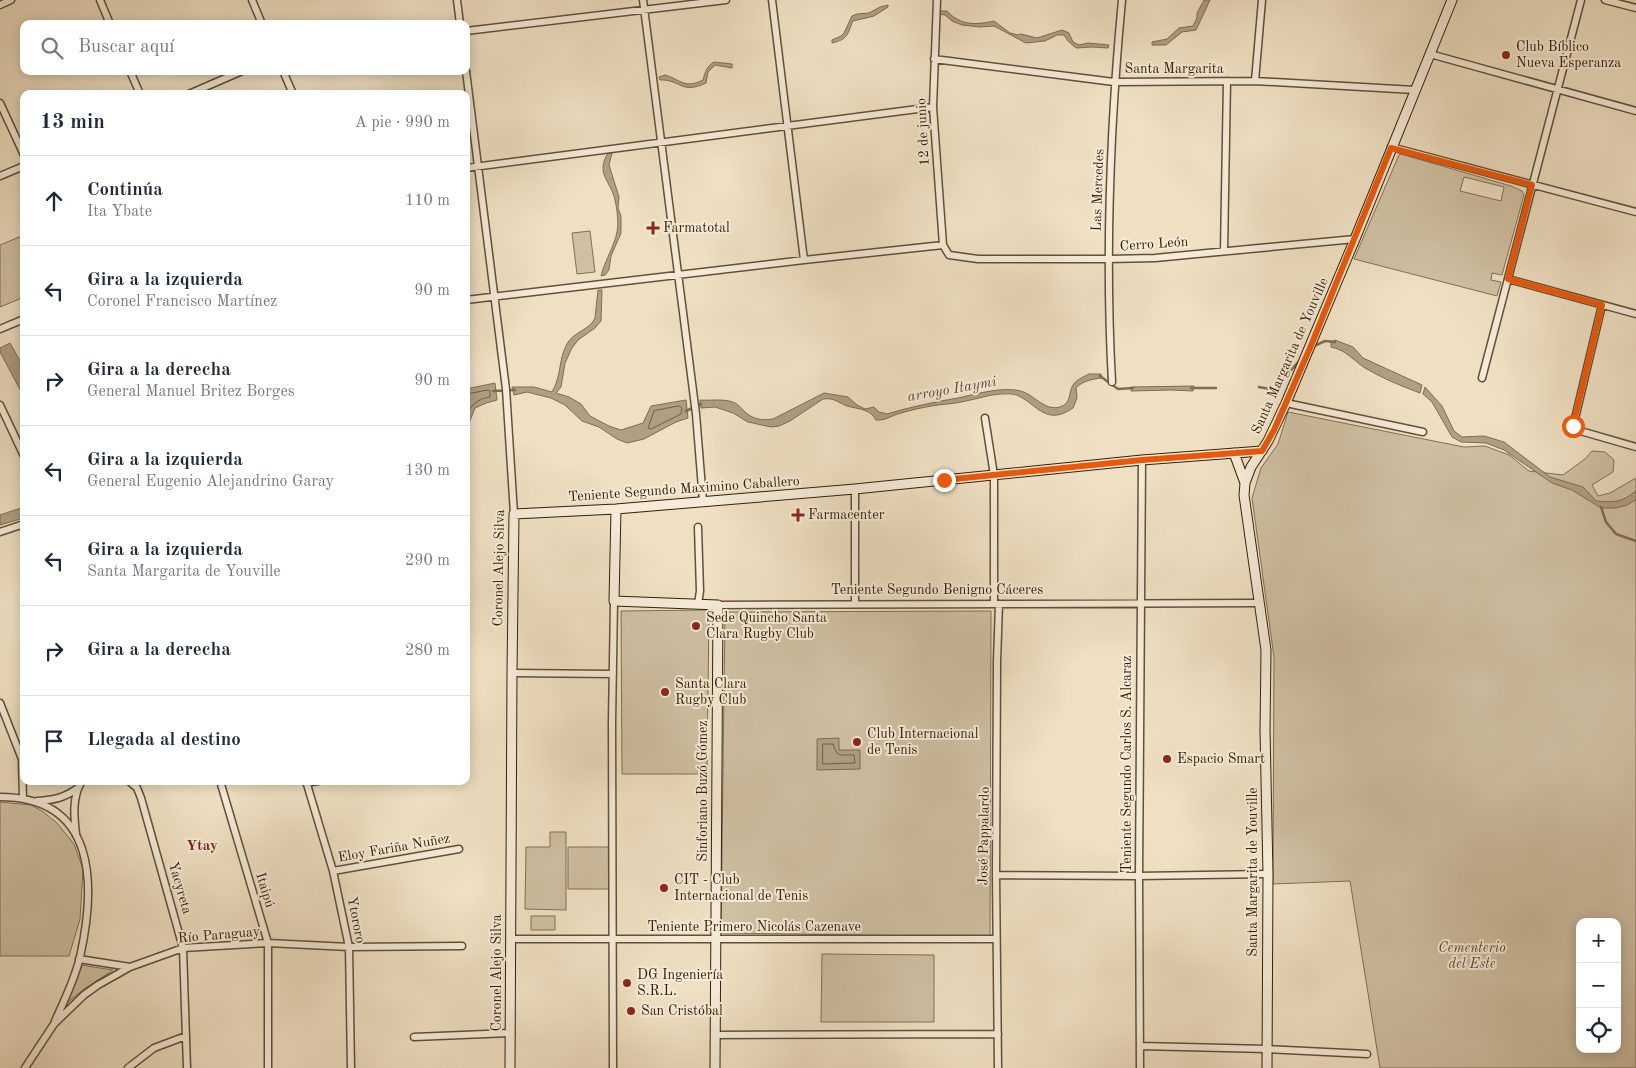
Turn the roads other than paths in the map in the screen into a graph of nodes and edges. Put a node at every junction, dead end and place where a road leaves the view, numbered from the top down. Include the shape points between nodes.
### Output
1 (11, 0) edge
2 (100, 0) edge
3 (252, 0) edge
4 (457, 0) edge
5 (644, 0) edge
6 (726, 0) edge
7 (772, 0) edge
8 (937, 0) edge
9 (1122, 0) edge
10 (1262, 0) edge
11 (1452, 0) edge
12 (1581, 0) edge
13 (1605, 0) edge
14 (0, 5) edge
15 (1636, 8) edge
16 (645, 10) junction
17 (108, 20) edge
18 (260, 20) edge
19 (460, 20) edge
20 (470, 31) edge
21 (1430, 54) junction
22 (934, 59) junction
23 (132, 75) edge
24 (233, 75) edge
25 (285, 75) edge
26 (467, 75) edge
27 (1227, 81) junction
28 (1255, 81) junction
29 (1114, 82) junction
30 (138, 90) edge
31 (197, 90) edge
32 (291, 90) edge
33 (468, 90) edge
34 (1415, 90) junction
35 (1558, 90) junction
36 (0, 103) edge
37 (470, 103) edge
38 (932, 107) junction
39 (1636, 111) edge
40 (787, 125) junction
41 (661, 142) junction
42 (20, 146) edge
43 (1391, 148) junction
44 (478, 166) junction
45 (470, 167) edge
46 (20, 168) edge
47 (0, 176) edge
48 (1532, 185) junction
49 (1636, 212) edge
50 (1355, 239) junction
51 (943, 246) junction
52 (1224, 251) junction
53 (804, 260) junction
54 (1108, 260) junction
55 (678, 275) junction
56 (1508, 279) junction
57 (494, 296) junction
58 (470, 299) edge
59 (1602, 305) junction
60 (1636, 314) edge
61 (20, 321) edge
62 (0, 329) edge
63 (1482, 378) dead end
64 (1112, 382) dead end
65 (1286, 403) junction
66 (0, 405) edge
67 (985, 418) dead end
68 (1423, 432) dead end
69 (1636, 447) edge
70 (20, 448) edge
71 (1262, 451) junction
72 (1234, 453) junction
73 (1142, 460) junction
74 (994, 475) junction
75 (1245, 483) junction
76 (855, 489) junction
77 (703, 501) junction
78 (616, 509) junction
79 (514, 514) junction
80 (20, 525) edge
81 (698, 527) dead end
82 (0, 532) edge
83 (614, 601) junction
84 (1140, 603) junction
85 (1259, 603) junction
86 (698, 604) junction
87 (855, 604) junction
88 (996, 604) junction
89 (718, 605) junction
90 (512, 673) junction
91 (613, 674) junction
92 (0, 703) edge
93 (20, 754) edge
94 (23, 785) edge
95 (80, 785) edge
96 (133, 785) edge
97 (221, 785) edge
98 (307, 785) edge
99 (78, 788) junction
100 (0, 796) edge
101 (23, 799) junction
102 (33, 801) junction
103 (76, 835) junction
104 (459, 848) dead end
105 (333, 871) junction
106 (1268, 874) junction
107 (996, 875) junction
108 (1139, 876) junction
109 (511, 939) junction
110 (996, 939) junction
111 (612, 940) junction
112 (716, 940) junction
113 (268, 942) junction
114 (462, 946) dead end
115 (349, 947) junction
116 (183, 948) junction
117 (79, 959) junction
118 (130, 967) junction
119 (54, 1024) junction
120 (511, 1033) junction
121 (998, 1034) junction
122 (186, 1036) junction
123 (715, 1036) junction
124 (414, 1037) dead end
125 (1140, 1046) junction
126 (1267, 1049) junction
127 (1367, 1054) dead end
128 (25, 1068) edge
129 (128, 1068) edge
130 (186, 1068) edge
131 (268, 1068) edge
132 (351, 1068) edge
133 (510, 1068) edge
134 (613, 1068) edge
135 (715, 1068) edge
136 (998, 1068) edge
137 (1140, 1068) edge
138 (1267, 1068) edge

1 - 14 street
2 - 17 street
3 - 18 street
4 - 19 street
5 - 16 street
6 - 16 street
7 - 40 street
8 - 22 street, 12 de junio
9 - 29 street, Las Mercedes
10 - 28 street
11 - 21 main road, Santa Margarita de Youville
12 - 35 street
13 - 15 street
16 - 20 street
16 - 41 street
21 - 34 main road, Santa Margarita de Youville
21 - 35 street
22 - 29 street, Santa Margarita
22 - 38 street, 12 de junio
23 - 30 street
24 - 31 street
25 - 32 street
26 - 33 street, Coronel Alejo Silva
27 - 28 street, Santa Margarita
27 - 29 street, Santa Margarita
27 - 52 street
28 - 34 street, Santa Margarita
29 - 54 street, Las Mercedes
34 - 43 main road, Santa Margarita de Youville
35 - 39 street
35 - 48 street
36 - 42 street
37 - 44 street, Coronel Alejo Silva
38 - 40 street
38 - 51 street, 12 de junio
40 - 41 street
40 - 53 street
41 - 44 street
41 - 55 street
43 - 48 street
43 - 50 main road, Santa Margarita de Youville
44 - 45 street
44 - 57 street, Coronel Alejo Silva
46 - 47 street
48 - 49 street
48 - 56 street
50 - 52 street, Cerro León
50 - 65 main road, Santa Margarita de Youville
51 - 53 street
51 - 54 street, Cerro León via 949,255 978,259
52 - 54 street, Cerro León
53 - 55 street
54 - 64 street, Las Mercedes
55 - 57 street
55 - 77 street via 696,414
56 - 59 street
56 - 63 street
57 - 58 street
57 - 79 street, Coronel Alejo Silva via 506,389
59 - 60 street
59 - 69 street via 1573,426 1574,429
61 - 62 street
65 - 68 street
65 - 71 main road, Santa Margarita de Youville
66 - 70 street
67 - 74 street, José Pappalardo
71 - 72 main road, Teniente Segundo Maximino Caballero
71 - 75 main road, Santa Margarita de Youville via 1250,467
72 - 73 main road, Teniente Segundo Maximino Caballero
72 - 75 main road
73 - 74 main road, Teniente Segundo Maximino Caballero
73 - 84 street, Teniente Segundo Carlos S. Alcaraz
74 - 76 main road, Teniente Segundo Maximino Caballero
74 - 88 street, José Pappalardo
75 - 85 main road, Santa Margarita de Youville
76 - 77 main road, Teniente Segundo Maximino Caballero
76 - 87 street
77 - 78 main road, Teniente Segundo Maximino Caballero
78 - 79 main road, Teniente Segundo Maximino Caballero
78 - 83 main road
79 - 90 main road, Coronel Alejo Silva
80 - 82 street
81 - 86 street
83 - 86 main road, Teniente Segundo Benigno Cáceres
83 - 91 street
84 - 85 street, Teniente Segundo Benigno Cáceres
84 - 88 street, Teniente Segundo Benigno Cáceres
84 - 108 street, Teniente Segundo Carlos S. Alcaraz
85 - 106 main road, Santa Margarita de Youville via 1266,650
86 - 89 main road, Teniente Segundo Benigno Cáceres
87 - 88 street, Teniente Segundo Benigno Cáceres
87 - 89 street, Teniente Segundo Benigno Cáceres
88 - 107 street, José Pappalardo
89 - 112 main road, Sinforiano Buzó Gómez
90 - 91 street
90 - 109 main road, Coronel Alejo Silva
91 - 111 street
92 - 93 street
94 - 101 street
95 - 99 street
96 - 116 street, Yacyreta via 141,798
97 - 113 street, Itaipú
98 - 105 street, Ytororo
99 - 102 street via 53,800
99 - 103 street via 74,813
100 - 101 street
101 - 102 street
102 - 103 street via 52,808
103 - 117 street via 88,881
104 - 105 street, Eloy Fariña Nuñez
105 - 115 street, Ytororo
106 - 108 street
106 - 126 main road, Santa Margarita de Youville
107 - 108 street
107 - 110 street, José Pappalardo
108 - 125 street, Teniente Segundo Carlos S. Alcaraz
109 - 111 street, Teniente Primero Nicolás Cazenave
109 - 120 main road, Coronel Alejo Silva
110 - 112 street, Teniente Primero Nicolás Cazenave
110 - 121 street, José Pappalardo
111 - 112 street, Teniente Primero Nicolás Cazenave
111 - 134 street
112 - 123 main road, Sinforiano Buzó Gómez
113 - 115 street, Río Paraguay
113 - 116 street, Río Paraguay
113 - 131 street, Itaipú
114 - 115 street, Río Paraguay
115 - 132 street, Ytororo
116 - 118 street, Río Paraguay
116 - 122 street, Yacyreta
117 - 118 street
117 - 119 street
118 - 119 street, Río Paraguay via 84,995
119 - 128 street, Río Paraguay
120 - 124 street
120 - 133 main road, Coronel Alejo Silva
121 - 123 street
121 - 136 street, José Pappalardo
122 - 129 street via 154,1048
122 - 130 street, Yacyreta
123 - 135 main road, Sinforiano Buzó Gómez
125 - 126 street
125 - 137 street, Teniente Segundo Carlos S. Alcaraz
126 - 127 street
126 - 138 main road, Santa Margarita de Youville

